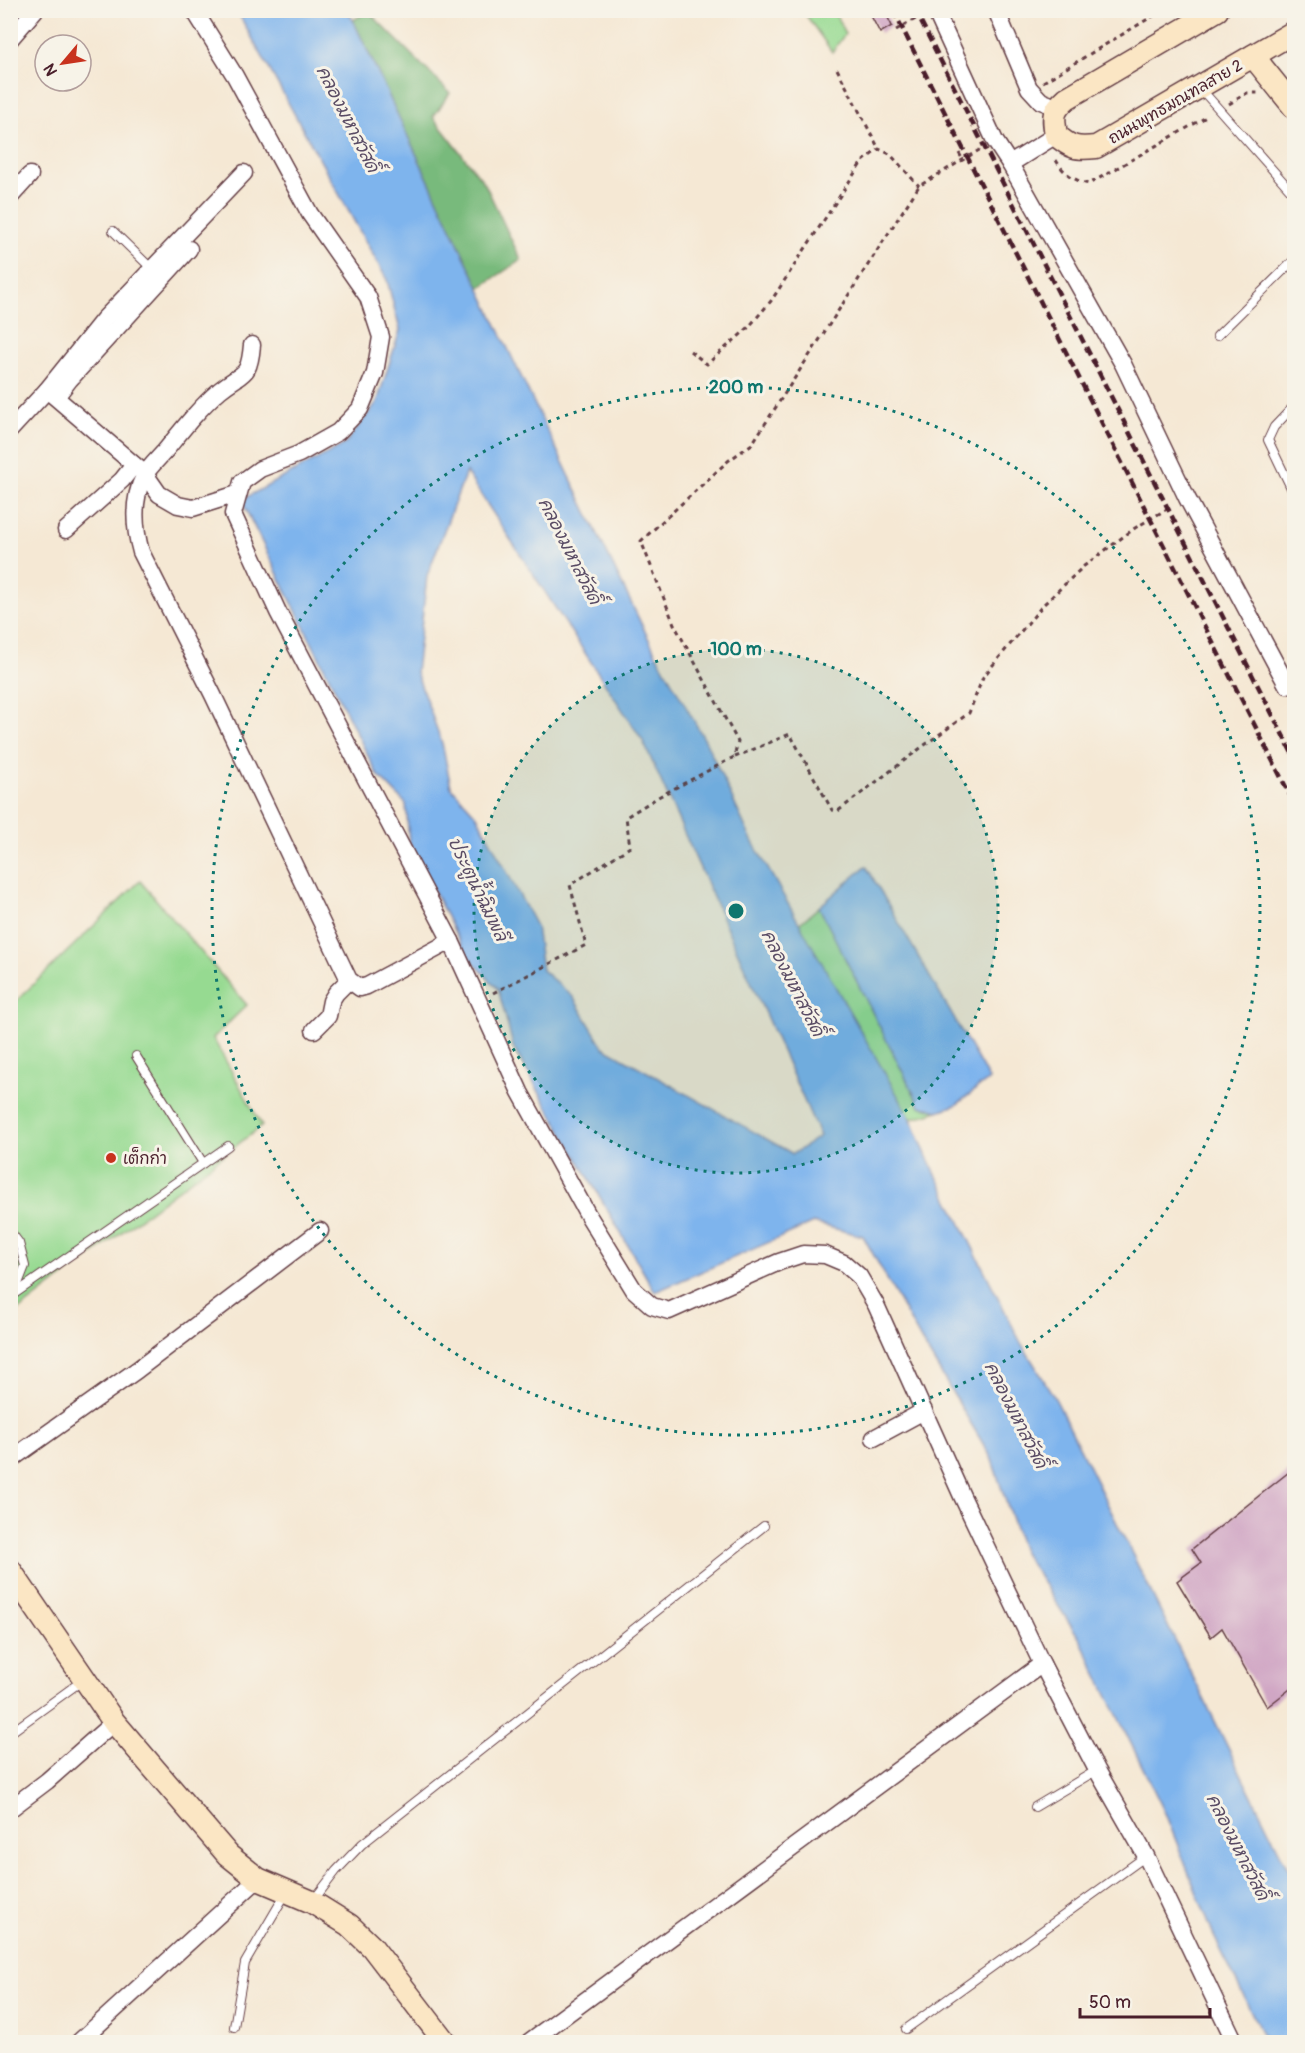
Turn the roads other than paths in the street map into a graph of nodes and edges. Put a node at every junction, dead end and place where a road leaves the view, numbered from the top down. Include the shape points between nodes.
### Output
1 (35, 10) edge
2 (194, 10) edge
3 (996, 10) edge
4 (1218, 10) edge
5 (929, 13) edge
6 (1294, 32) edge
7 (10, 39) edge
8 (1253, 56) junction
9 (1199, 88) junction
10 (1056, 107) junction
11 (1294, 107) edge
12 (1056, 135) junction
13 (1010, 164) junction
14 (244, 173) dead end
15 (30, 175) dead end
16 (1294, 194) edge
17 (10, 197) edge
18 (113, 231) dead end
19 (189, 249) dead end
20 (1294, 260) edge
21 (152, 269) junction
22 (1217, 336) dead end
23 (252, 345) dead end
24 (52, 394) junction
25 (1294, 406) edge
26 (10, 430) edge
27 (139, 470) junction
28 (237, 494) junction
29 (1294, 494) edge
30 (66, 530) dead end
31 (1287, 685) dead end
32 (451, 941) junction
33 (350, 980) junction
34 (314, 1030) dead end
35 (136, 1056) dead end
36 (228, 1146) dead end
37 (204, 1163) junction
38 (10, 1231) edge
39 (320, 1231) dead end
40 (12, 1296) edge
41 (924, 1411) junction
42 (874, 1438) dead end
43 (10, 1460) edge
44 (764, 1526) dead end
45 (10, 1570) edge
46 (1042, 1664) junction
47 (83, 1680) junction
48 (114, 1722) junction
49 (10, 1733) edge
50 (1097, 1770) junction
51 (1035, 1807) dead end
52 (10, 1809) edge
53 (1146, 1856) junction
54 (258, 1879) junction
55 (286, 1893) junction
56 (312, 1902) junction
57 (234, 2027) dead end
58 (906, 2029) dead end
59 (79, 2043) edge
60 (445, 2043) edge
61 (529, 2043) edge
62 (1235, 2043) edge

1 - 7 street
2 - 28 street via 235,76 310,214 368,297 381,337 375,373 360,409 338,432 299,454 260,469 242,482
3 - 10 street via 1029,88 1041,101
4 - 10 street
5 - 13 street
6 - 8 street, ถนนพุทธมณฑลสาย 2
8 - 9 street, ถนนพุทธมณฑลสาย 2
8 - 11 street
9 - 12 street, ถนนพุทธมณฑลสาย 2 via 1096,147 1079,149
9 - 16 lane
10 - 12 street
12 - 13 street
13 - 31 street via 1123,364 1187,498
14 - 21 street
15 - 17 street
18 - 21 lane
19 - 24 street
20 - 22 lane
21 - 24 street via 104,319
23 - 27 street via 250,363 241,377 222,389
24 - 26 street
24 - 27 street
25 - 29 lane via 1274,427 1268,440
27 - 28 street via 159,494 178,505 194,508
27 - 30 street via 122,480
27 - 33 street via 135,513 141,552
28 - 32 street via 232,514 278,612
32 - 33 street via 367,986 360,988
32 - 41 street via 520,1092 634,1290 652,1306 669,1311 779,1262 803,1254 825,1254 859,1276
33 - 34 street via 336,993 328,1016
35 - 37 lane
36 - 37 lane
37 - 40 lane
38 - 40 lane via 19,1243 25,1266
39 - 43 street via 137,1370
41 - 42 street
41 - 46 street
44 - 56 lane via 362,1844
45 - 47 street
46 - 50 street
46 - 61 street
47 - 48 street
47 - 49 lane
48 - 52 street
48 - 54 street via 228,1856
50 - 51 lane
50 - 53 street
53 - 58 lane
53 - 62 street
54 - 55 street
54 - 59 street
55 - 56 street
55 - 57 lane via 245,1963
56 - 60 street via 349,1925 372,1947

